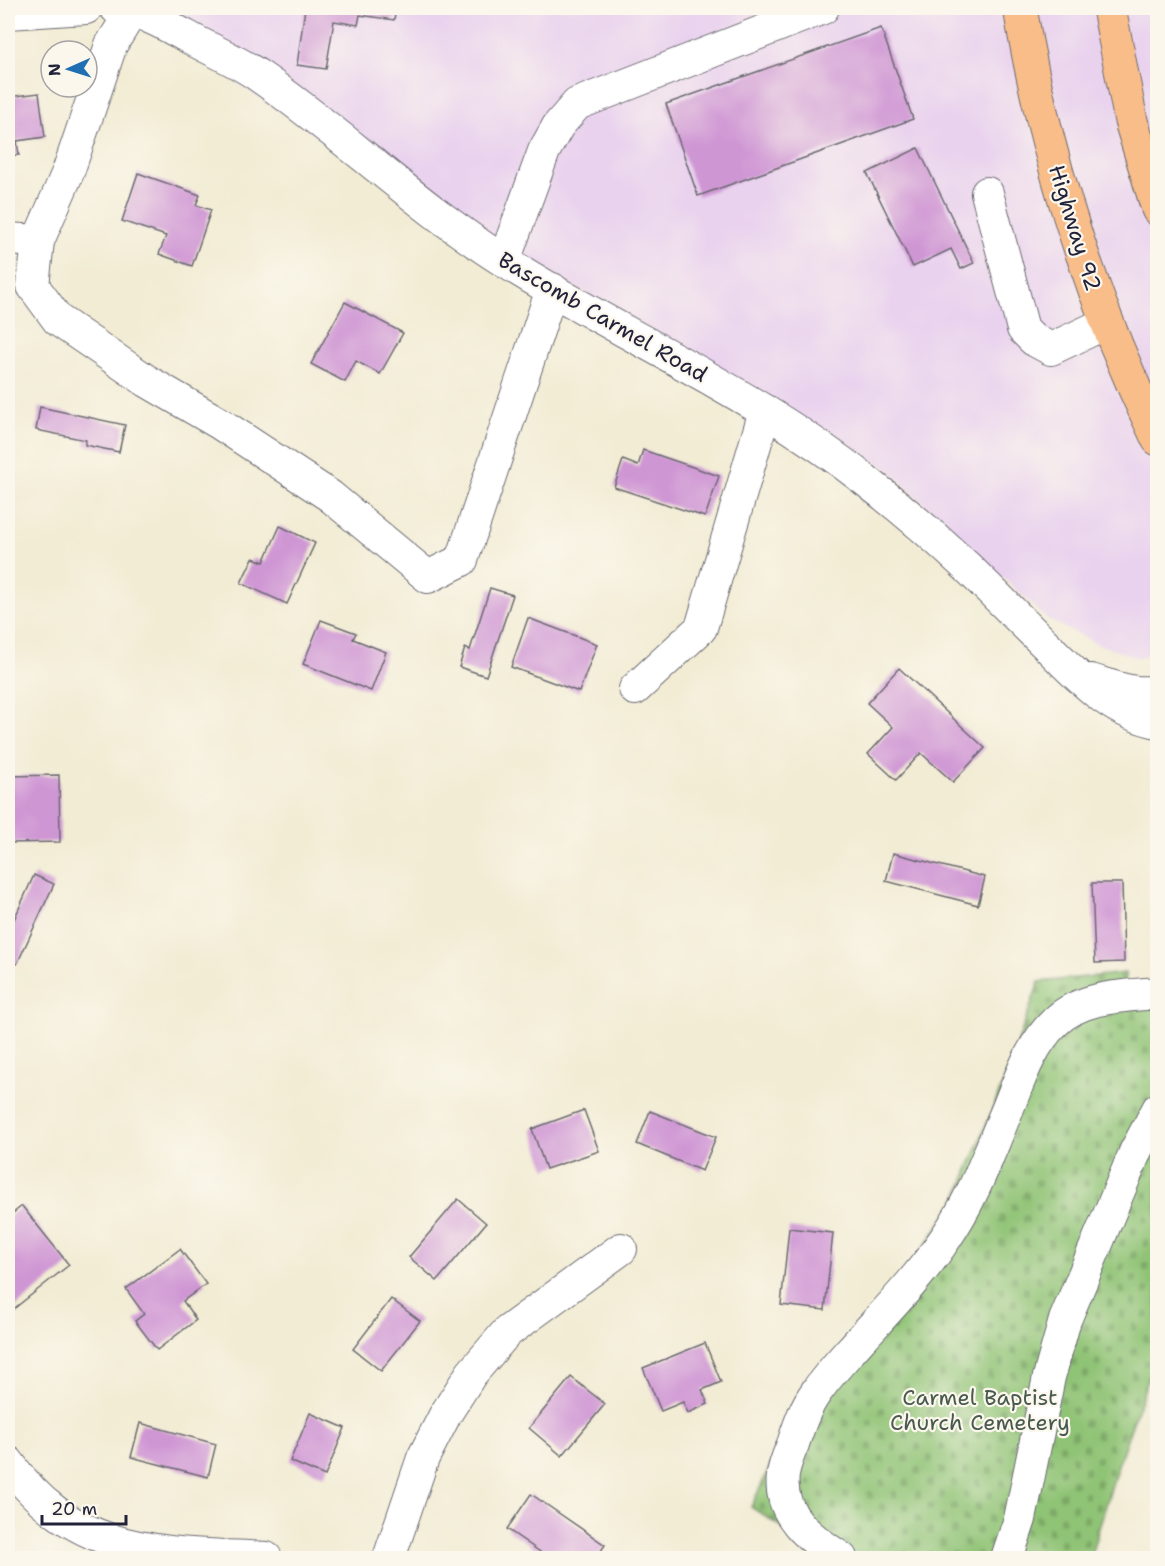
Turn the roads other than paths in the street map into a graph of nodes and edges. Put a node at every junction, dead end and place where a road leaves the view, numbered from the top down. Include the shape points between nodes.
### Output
1 (86, 8) edge
2 (823, 8) edge
3 (1020, 8) edge
4 (1109, 8) edge
5 (124, 9) edge
6 (8, 13) edge
7 (987, 193) dead end
8 (1158, 209) edge
9 (8, 239) edge
10 (38, 241) junction
11 (504, 261) junction
12 (552, 289) junction
13 (1106, 323) junction
14 (765, 411) junction
15 (1158, 439) edge
16 (1065, 663) junction
17 (635, 689) dead end
18 (1158, 691) edge
19 (1158, 722) edge
20 (1158, 993) edge
21 (1158, 1109) edge
22 (621, 1249) dead end
23 (8, 1462) edge
24 (266, 1558) edge
25 (388, 1558) edge
26 (841, 1558) edge
27 (1007, 1558) edge

1 - 6 street
2 - 11 street via 577,104 544,151
3 - 13 main road, Highway 92 via 1047,135
4 - 8 main road via 1131,121
5 - 10 street via 68,172
5 - 11 street, Bascomb Carmel Road via 155,18 258,76 417,200
7 - 13 street via 1023,329 1051,349
9 - 10 street
10 - 12 street via 33,286 58,320 330,496 428,577 462,560
11 - 12 street, Bascomb Carmel Road
12 - 14 street, Bascomb Carmel Road
13 - 15 main road, Highway 92
14 - 16 street, Bascomb Carmel Road via 865,479 964,565
14 - 17 street via 701,628
16 - 18 street, Bascomb Carmel Road via 1091,680 1122,690
16 - 19 street, Bascomb Carmel Road via 1085,685 1119,709
20 - 26 street via 1098,1000 1073,1008 1041,1036 961,1214 914,1281 835,1368 802,1416 783,1473 785,1500 793,1518 810,1537
21 - 27 street via 1136,1150 1065,1320 1049,1377 1020,1519
22 - 25 street via 507,1332 471,1374 423,1458
23 - 24 street via 36,1497 71,1524 111,1541 159,1552

